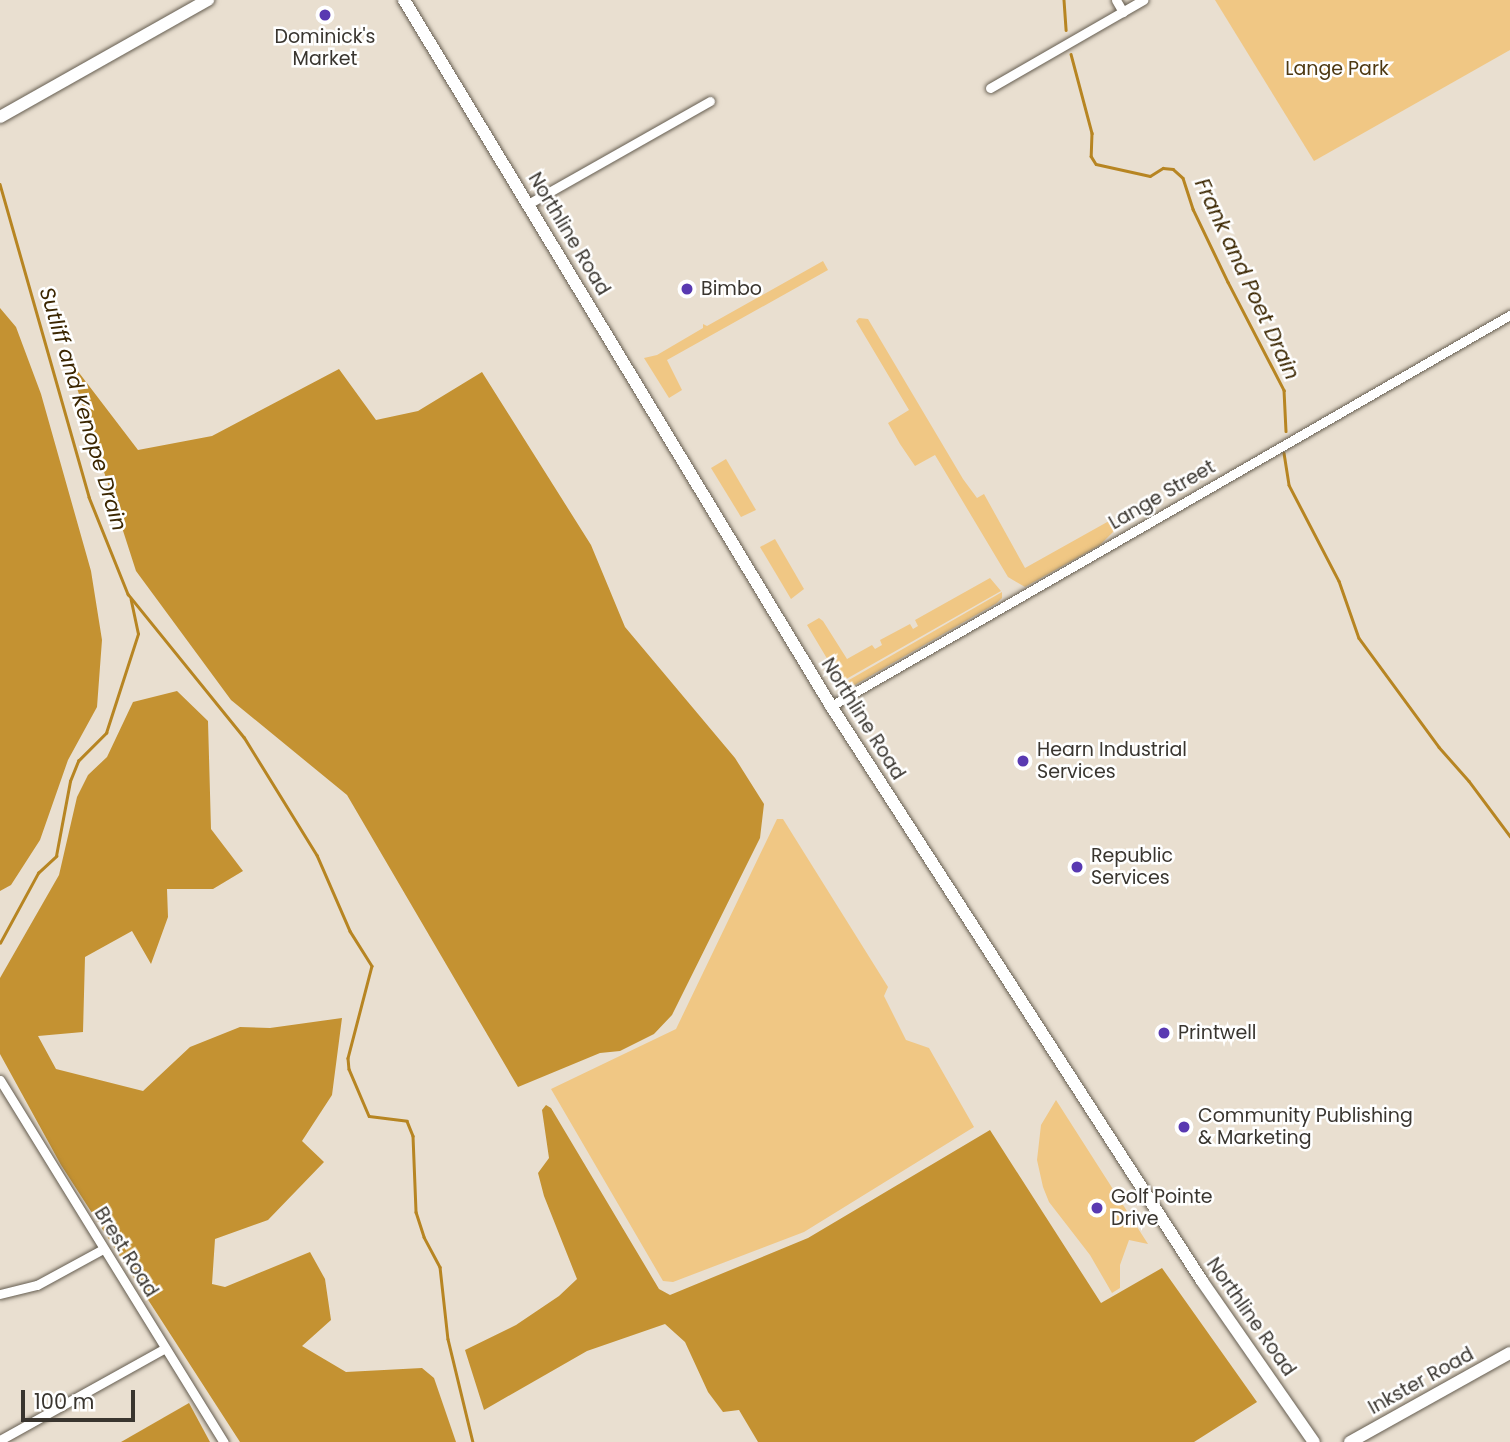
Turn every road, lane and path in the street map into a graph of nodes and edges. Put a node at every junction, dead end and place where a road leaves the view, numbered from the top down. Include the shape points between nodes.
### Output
1 (208, 0) edge
2 (404, 0) edge
3 (1116, 0) edge
4 (1143, 0) edge
5 (1123, 12) junction
6 (990, 88) dead end
7 (710, 101) dead end
8 (0, 117) edge
9 (528, 204) junction
10 (1510, 315) edge
11 (831, 706) junction
12 (0, 1080) edge
13 (103, 1248) junction
14 (0, 1294) edge
15 (165, 1349) junction
16 (1510, 1353) edge
17 (0, 1440) edge
18 (225, 1442) edge
19 (1314, 1442) edge
20 (1350, 1442) edge

1 - 8 main road
2 - 9 main road, Northline Road
3 - 5 street
4 - 5 street
5 - 6 street
7 - 9 street
9 - 11 main road, Northline Road
10 - 11 street, Lange Street
11 - 19 main road, Northline Road via 1202,1281
12 - 13 street, Brest Road
13 - 14 street via 37,1285
13 - 15 street, Brest Road
15 - 17 street
15 - 18 street, Brest Road
16 - 20 main road, Inkster Road

